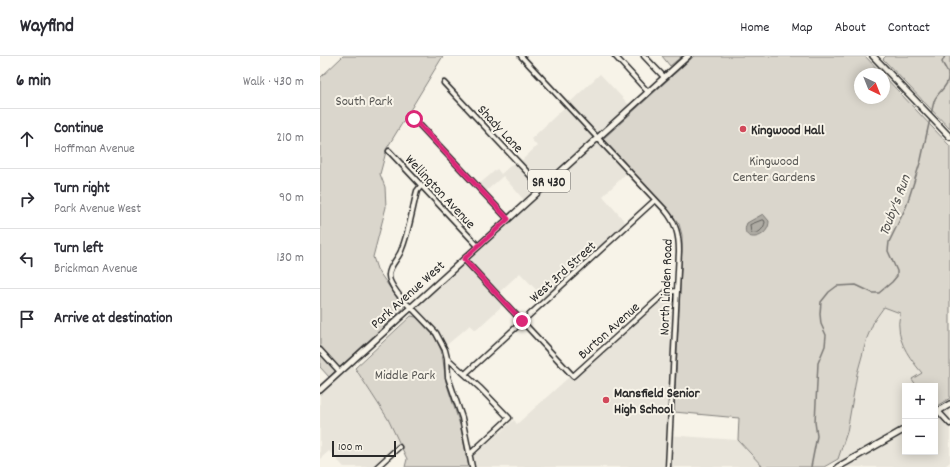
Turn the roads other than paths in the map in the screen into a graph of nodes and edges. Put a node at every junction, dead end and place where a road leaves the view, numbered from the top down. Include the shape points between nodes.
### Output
1 (521, 56) edge
2 (615, 56) edge
3 (644, 56) edge
4 (688, 56) edge
5 (873, 56) edge
6 (664, 77) junction
7 (444, 83) dead end
8 (648, 92) junction
9 (414, 119) dead end
10 (950, 137) edge
11 (597, 138) junction
12 (389, 151) dead end
13 (421, 186) junction
14 (542, 188) junction
15 (655, 200) junction
16 (508, 219) junction
17 (478, 246) junction
18 (464, 259) junction
19 (677, 291) junction
20 (411, 307) junction
21 (522, 321) junction
22 (320, 350) edge
23 (447, 358) junction
24 (340, 372) junction
25 (463, 372) junction
26 (448, 375) junction
27 (320, 390) edge
28 (950, 404) edge
29 (938, 411) edge
30 (938, 414) edge
31 (950, 424) edge
32 (902, 432) edge
33 (399, 447) dead end
34 (469, 455) junction
35 (377, 467) edge
36 (472, 467) edge
37 (668, 467) edge
38 (838, 467) edge

1 - 11 street, North Linden Road
2 - 8 street
3 - 6 street
4 - 6 main road, Park Avenue West / SR 430
5 - 10 main road
6 - 8 main road, Park Avenue West / SR 430
7 - 14 street, Shady Lane
8 - 11 main road, Park Avenue West / SR 430
9 - 16 street
11 - 14 main road, Park Avenue West / SR 430
11 - 15 street, North Linden Road
12 - 13 street, Wellington Avenue
13 - 17 street, Wellington Avenue
13 - 20 street via 417,191 402,250 389,274 391,283
14 - 16 main road, Park Avenue West / SR 430
15 - 19 street, North Linden Road via 672,219 677,231
15 - 21 street, West 3rd Street
16 - 17 main road, Park Avenue West / SR 430
17 - 18 main road, Park Avenue West / SR 430
18 - 20 main road, Park Avenue West / SR 430
18 - 21 street
19 - 21 street, Burton Avenue via 666,292 573,376
19 - 37 street, North Linden Road
20 - 23 street via 436,333
20 - 24 main road, Park Avenue West / SR 430
21 - 25 street, West 3rd Street
22 - 24 street
23 - 25 street
23 - 26 street
24 - 27 main road, Park Avenue West / SR 430
25 - 26 street via 454,368
25 - 34 street via 509,418
26 - 34 street via 462,418
28 - 29 main road
30 - 31 street
32 - 38 main road
33 - 35 street
34 - 36 street

